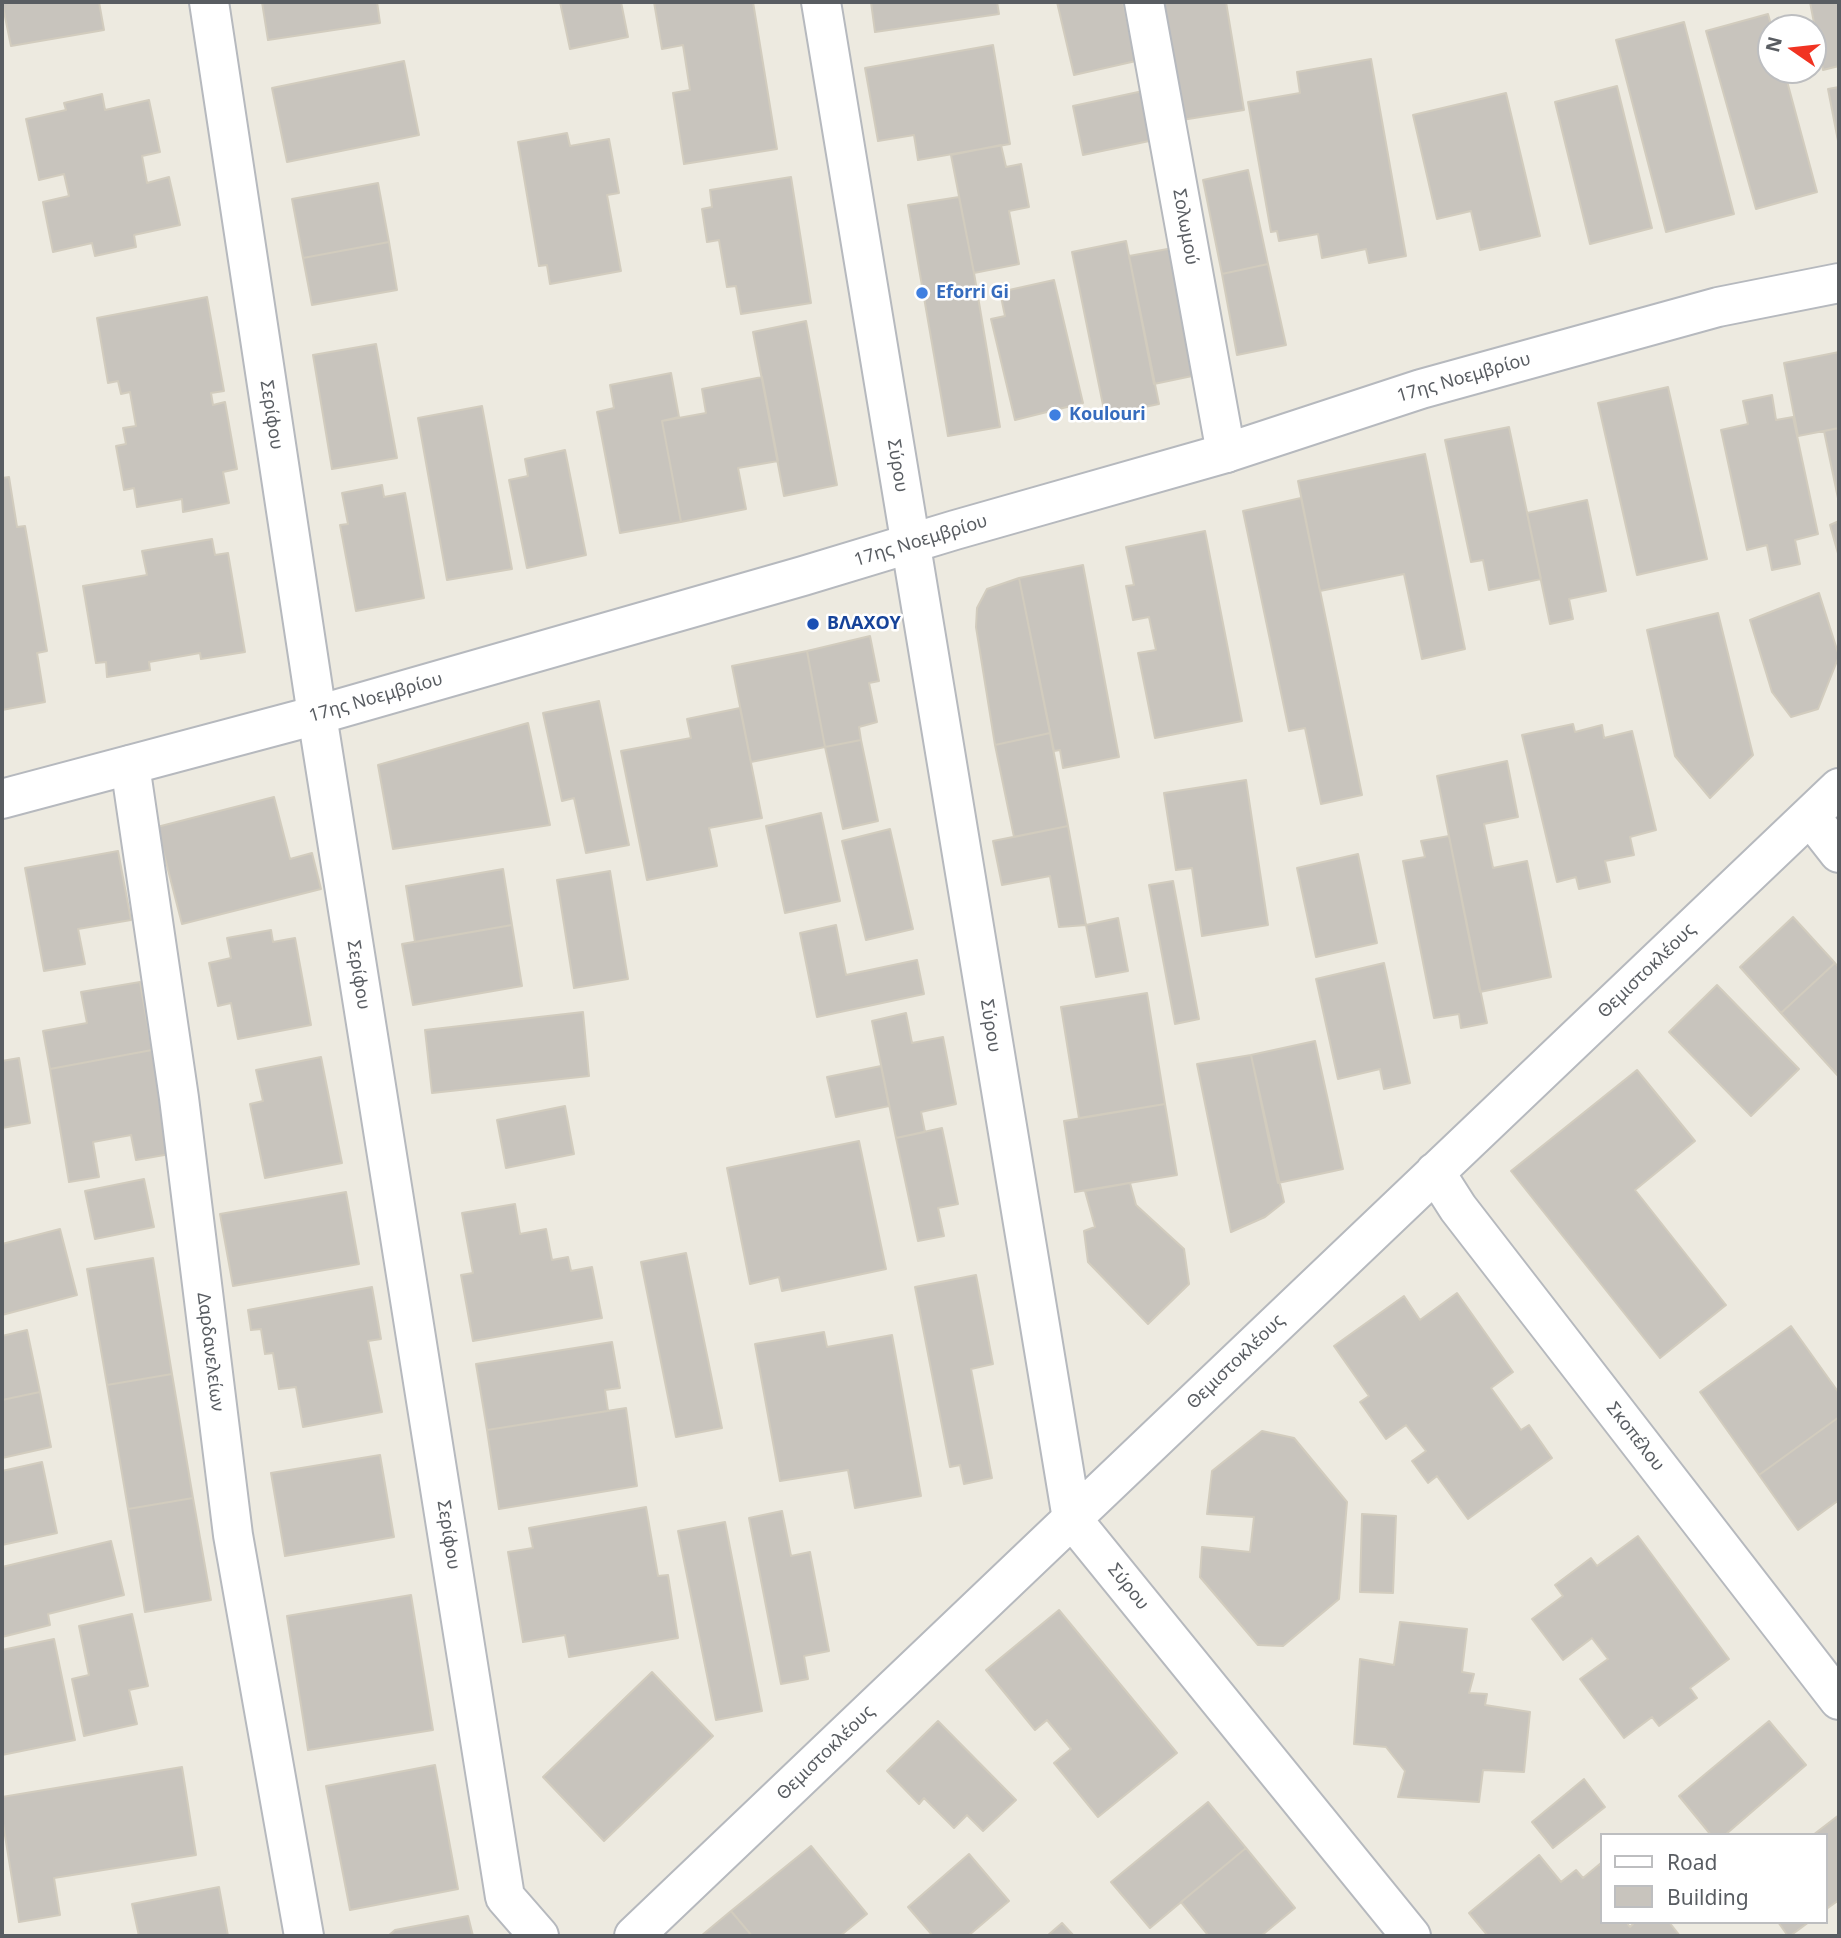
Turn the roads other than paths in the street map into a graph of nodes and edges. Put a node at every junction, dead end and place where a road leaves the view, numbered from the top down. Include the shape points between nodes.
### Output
1 (209, 2) edge
2 (821, 2) edge
3 (1144, 2) edge
4 (1839, 283) edge
5 (1226, 453) junction
6 (910, 544) junction
7 (317, 716) junction
8 (130, 765) junction
9 (1839, 788) edge
10 (2, 799) edge
11 (1810, 816) junction
12 (1839, 853) edge
13 (1436, 1172) junction
14 (1072, 1519) junction
15 (1839, 1700) edge
16 (304, 1936) edge
17 (539, 1936) edge
18 (634, 1936) edge
19 (1411, 1936) edge

1 - 7 street, Σερίφου
2 - 6 street, Σύρου
3 - 5 street, Σολωμού
4 - 5 street, 17ης Νοεμβρίου via 1691,314 1421,389
5 - 6 street, 17ης Νοεμβρίου
6 - 7 street, 17ης Νοεμβρίου
6 - 14 street, Σύρου
7 - 8 street, 17ης Νοεμβρίου
7 - 17 street, Σερίφου via 505,1897
8 - 10 street, 17ης Νοεμβρίου
8 - 16 street, Δαρδανελείων via 179,1098 233,1535
9 - 11 street, Θεμιστοκλέους
11 - 12 street
11 - 13 street, Θεμιστοκλέους
13 - 14 street, Θεμιστοκλέους
13 - 15 street, Σκοπέλου via 1458,1208
14 - 18 street, Θεμιστοκλέους
14 - 19 street, Σύρου

